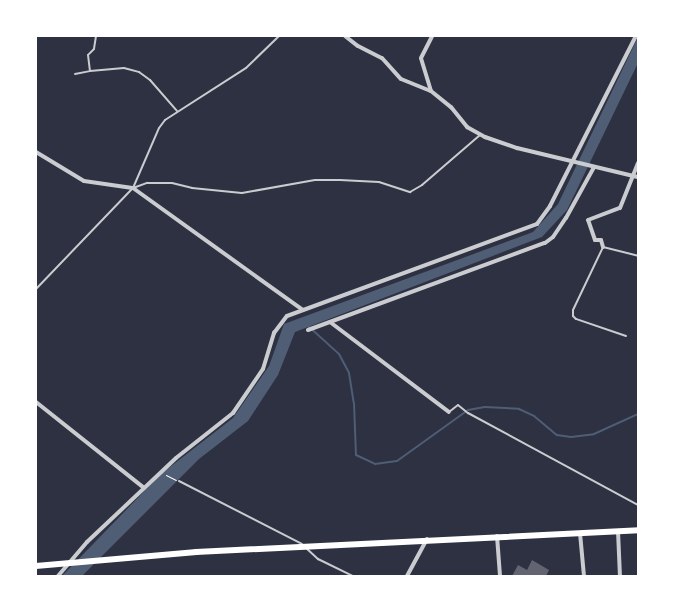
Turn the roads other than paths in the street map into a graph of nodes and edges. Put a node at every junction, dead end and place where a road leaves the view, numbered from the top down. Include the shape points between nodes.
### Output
1 (96, 36) edge
2 (279, 36) edge
3 (346, 36) edge
4 (432, 36) edge
5 (636, 36) edge
6 (90, 71) junction
7 (75, 74) dead end
8 (431, 91) junction
9 (177, 111) junction
10 (480, 134) junction
11 (36, 152) edge
12 (575, 162) junction
13 (638, 163) edge
14 (593, 167) junction
15 (632, 176) junction
16 (638, 177) edge
17 (133, 188) junction
18 (603, 247) junction
19 (638, 256) edge
20 (36, 288) edge
21 (302, 310) junction
22 (330, 322) junction
23 (308, 330) dead end
24 (626, 336) dead end
25 (36, 402) edge
26 (449, 412) joint
27 (179, 481) road end
28 (144, 488) junction
29 (638, 506) edge
30 (638, 530) edge
31 (618, 531) junction
32 (580, 532) junction
33 (497, 536) junction
34 (427, 539) junction
35 (304, 546) junction
36 (70, 562) junction
37 (36, 566) edge
38 (58, 576) edge
39 (353, 576) edge
40 (407, 576) edge
41 (500, 576) edge
42 (584, 576) edge
43 (620, 576) edge

1 - 6 lane via 94,49 88,55
2 - 9 lane via 246,68 218,88
3 - 8 street via 358,46 382,58 401,79
4 - 8 street via 421,58
5 - 12 street
6 - 7 lane
6 - 9 lane via 124,68 139,72 150,80
8 - 10 street via 451,106 467,127
9 - 17 lane via 159,128
10 - 12 street via 517,148
10 - 17 lane via 422,185 410,192 379,182 340,180 315,180 242,193 192,188 172,183 147,183
11 - 17 street via 84,181
12 - 14 street
12 - 21 street via 537,224
13 - 15 street
14 - 15 street
14 - 22 street via 566,218 553,237 545,243
15 - 16 street
15 - 18 street via 620,208 588,220 595,240 601,240
17 - 20 lane
17 - 21 street
18 - 19 lane
18 - 24 lane via 573,316
21 - 28 street via 287,316 274,332 263,369 233,414 160,472
22 - 23 street
22 - 26 street
25 - 28 street
26 - 29 lane via 458,405 468,413
27 - 35 lane
28 - 36 street
30 - 31 main road
31 - 32 main road
31 - 43 street
32 - 33 main road
32 - 42 street
33 - 34 main road
33 - 41 street
34 - 35 main road
34 - 40 street
35 - 36 main road
35 - 39 lane via 318,559
36 - 37 main road
36 - 38 street

